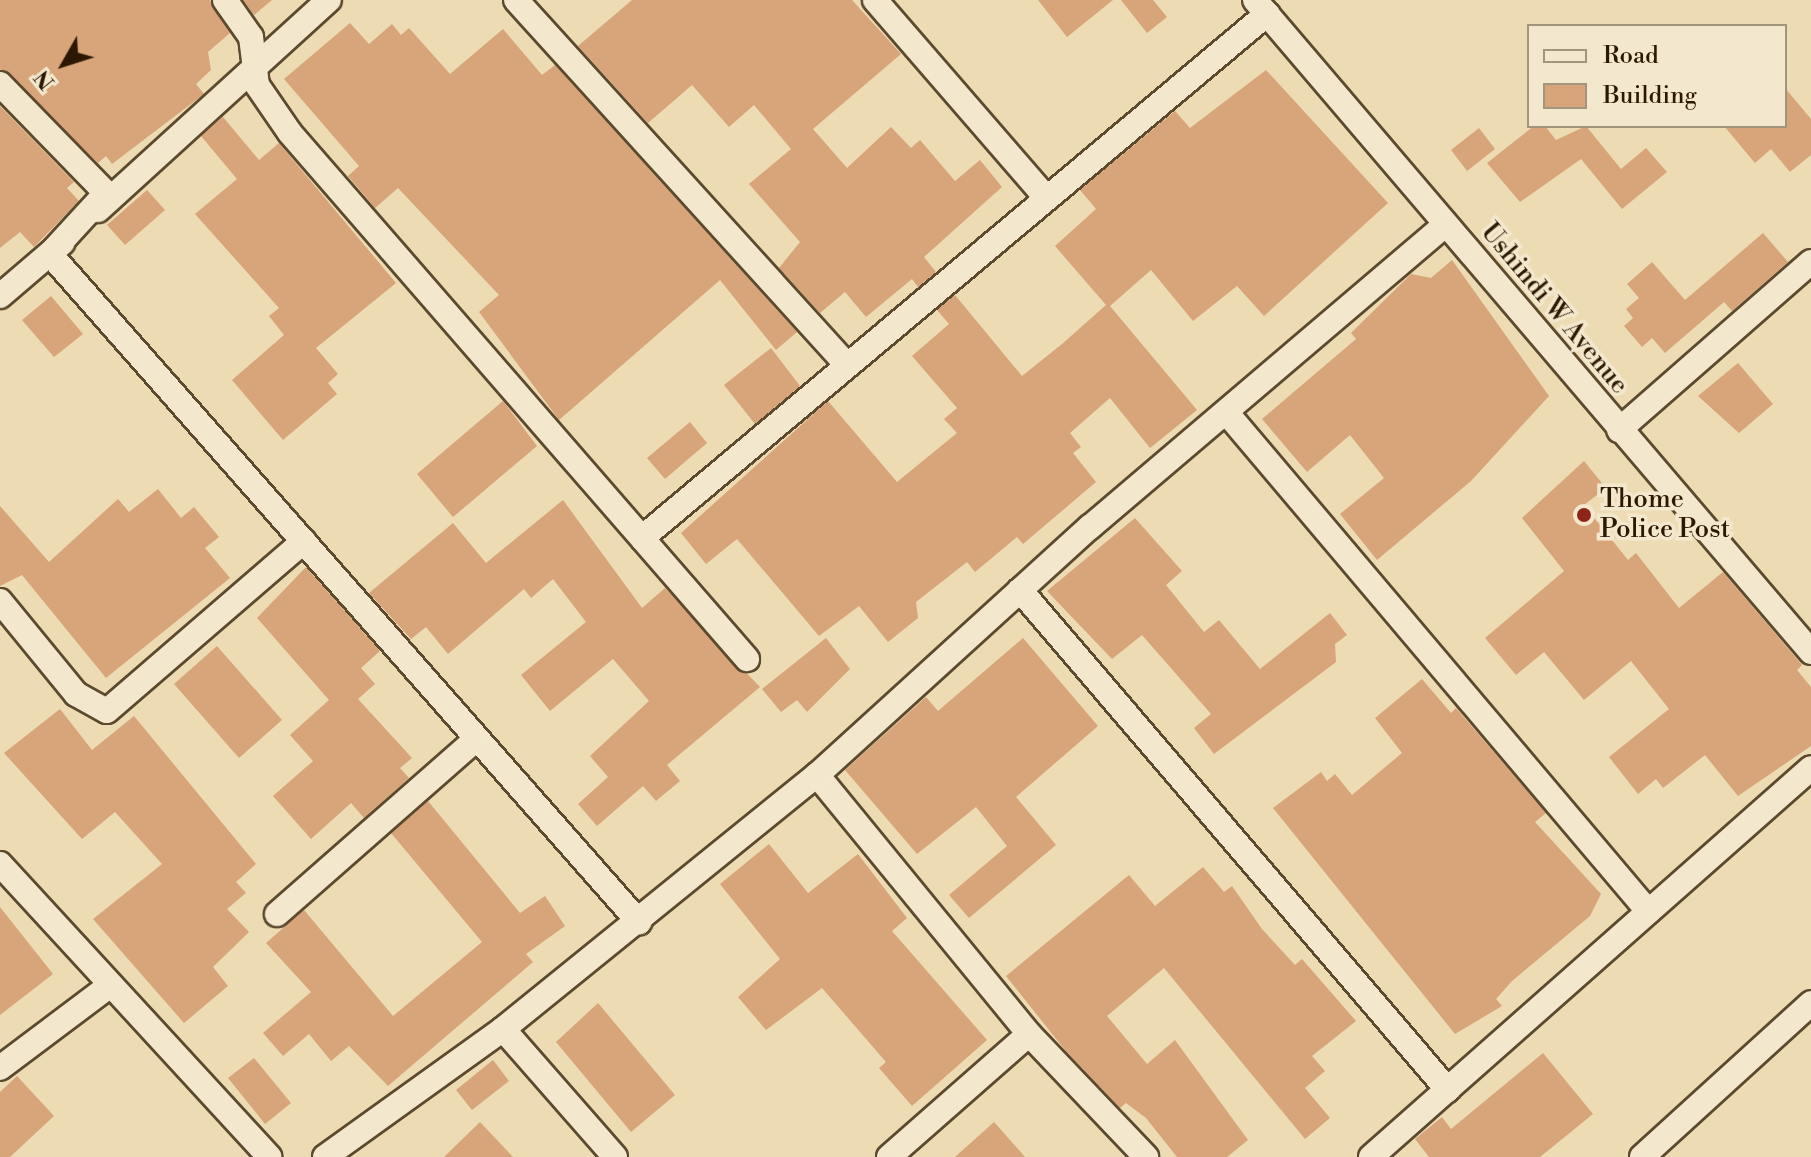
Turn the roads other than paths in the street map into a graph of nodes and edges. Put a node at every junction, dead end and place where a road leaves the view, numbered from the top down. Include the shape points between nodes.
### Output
1 (225, 0) edge
2 (329, 0) edge
3 (516, 0) edge
4 (875, 0) edge
5 (1261, 7) edge
6 (250, 67) junction
7 (0, 84) edge
8 (1045, 196) junction
9 (1446, 224) junction
10 (50, 254) junction
11 (1811, 262) edge
12 (0, 296) edge
13 (844, 362) junction
14 (1226, 412) junction
15 (1619, 430) junction
16 (642, 538) junction
17 (304, 541) junction
18 (1020, 590) junction
19 (0, 601) edge
20 (1811, 652) edge
21 (747, 659) dead end
22 (474, 741) junction
23 (1811, 768) edge
24 (817, 775) junction
25 (0, 864) edge
26 (1648, 911) junction
27 (277, 914) dead end
28 (639, 922) junction
29 (108, 987) junction
30 (1811, 1003) edge
31 (503, 1029) junction
32 (1029, 1034) junction
33 (0, 1068) edge
34 (1448, 1090) junction
35 (269, 1157) edge
36 (325, 1157) edge
37 (615, 1157) edge
38 (889, 1157) edge
39 (1146, 1157) edge
40 (1371, 1157) edge
41 (1642, 1157) edge

1 - 6 street via 251,37
2 - 6 street
3 - 13 street
4 - 8 street
5 - 8 street
5 - 9 street, Ushindi W Avenue
6 - 10 street
6 - 16 street via 290,133
7 - 10 street via 106,193
8 - 13 street
9 - 14 street
9 - 15 street, Ushindi W Avenue
10 - 12 street
10 - 17 street
11 - 15 street
13 - 16 street
14 - 18 street
14 - 26 street
15 - 20 street, Ushindi W Avenue
16 - 21 street
17 - 19 street via 107,711 76,694
17 - 22 street
18 - 24 street
18 - 34 street
22 - 27 street
22 - 28 street
23 - 26 street
24 - 28 street
24 - 32 street
25 - 29 street
26 - 34 street
28 - 31 street
29 - 33 street
29 - 35 street
30 - 41 street
31 - 36 street
31 - 37 street
32 - 38 street
32 - 39 street
34 - 40 street

